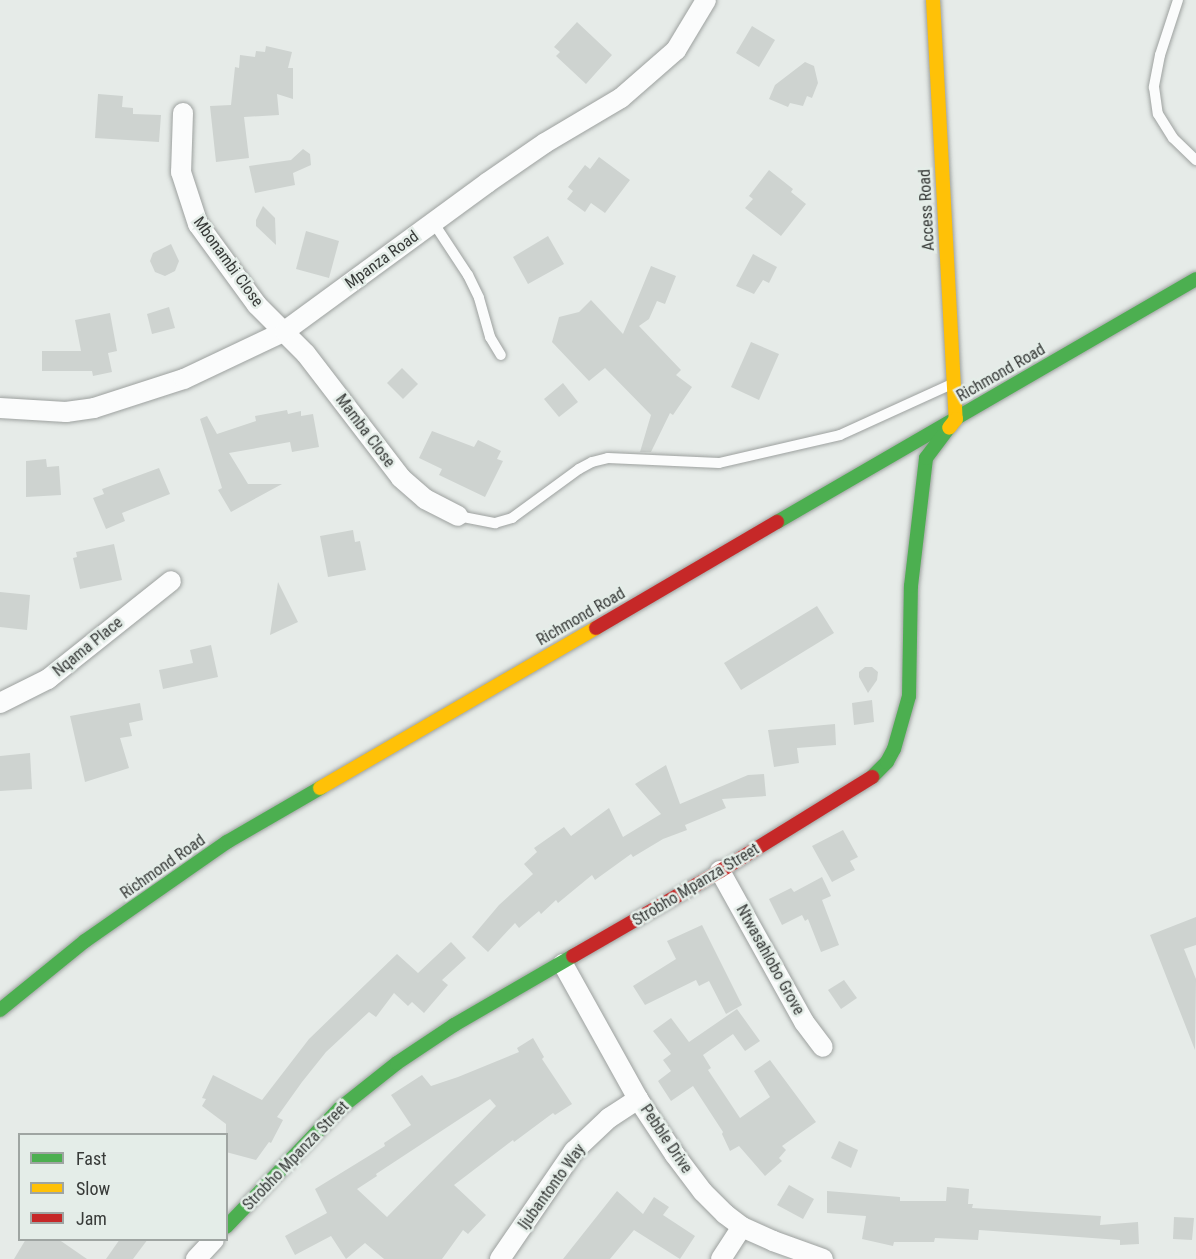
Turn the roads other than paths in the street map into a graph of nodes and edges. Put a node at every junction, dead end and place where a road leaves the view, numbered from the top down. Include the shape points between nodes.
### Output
1 (706, 0) edge
2 (933, 0) edge
3 (1178, 0) edge
4 (183, 113) dead end
5 (1196, 160) edge
6 (433, 222) junction
7 (1196, 279) edge
8 (285, 331) junction
9 (501, 355) dead end
10 (954, 382) junction
11 (0, 408) edge
12 (956, 419) junction
13 (458, 516) joint
14 (171, 581) dead end
15 (0, 703) edge
16 (720, 871) junction
17 (562, 964) junction
18 (0, 1010) edge
19 (824, 1047) dead end
20 (638, 1099) junction
21 (228, 1225) edge
22 (742, 1227) junction
23 (212, 1241) edge
24 (196, 1259) edge
25 (500, 1259) edge
26 (721, 1259) edge
27 (823, 1259) edge

1 - 6 street, Mpanza Road via 676,50 645,79
2 - 10 main road, Access Road
3 - 5 lane via 1154,87 1158,114 1173,138
4 - 8 street, Mbonambi Close via 181,172 198,224 257,305
6 - 8 street, Mpanza Road
6 - 9 lane via 468,275 490,337
7 - 12 main road, Richmond Road
8 - 11 street, Mpanza Road via 184,379 94,408 66,412
8 - 13 street, Mamba Close via 401,478 425,499
10 - 12 main road, Access Road
10 - 13 lane via 840,435 719,463 608,458 579,470 512,518 495,523
12 - 16 main road, Strobho Mpanza Street via 926,458 911,586 909,696 894,749 878,773
12 - 18 main road, Richmond Road via 227,843 85,941
14 - 15 street, Nqama Place via 48,679
16 - 17 main road, Strobho Mpanza Street
16 - 19 street, Ntwasahlobo Grove via 804,1022
17 - 20 street, Pebble Drive
17 - 21 main road, Strobho Mpanza Street via 454,1025 397,1063 339,1109
20 - 22 street, Pebble Drive via 703,1192
20 - 25 street, Ijubantonto Way via 574,1151
22 - 26 street
22 - 27 street, Pebble Drive
23 - 24 street

